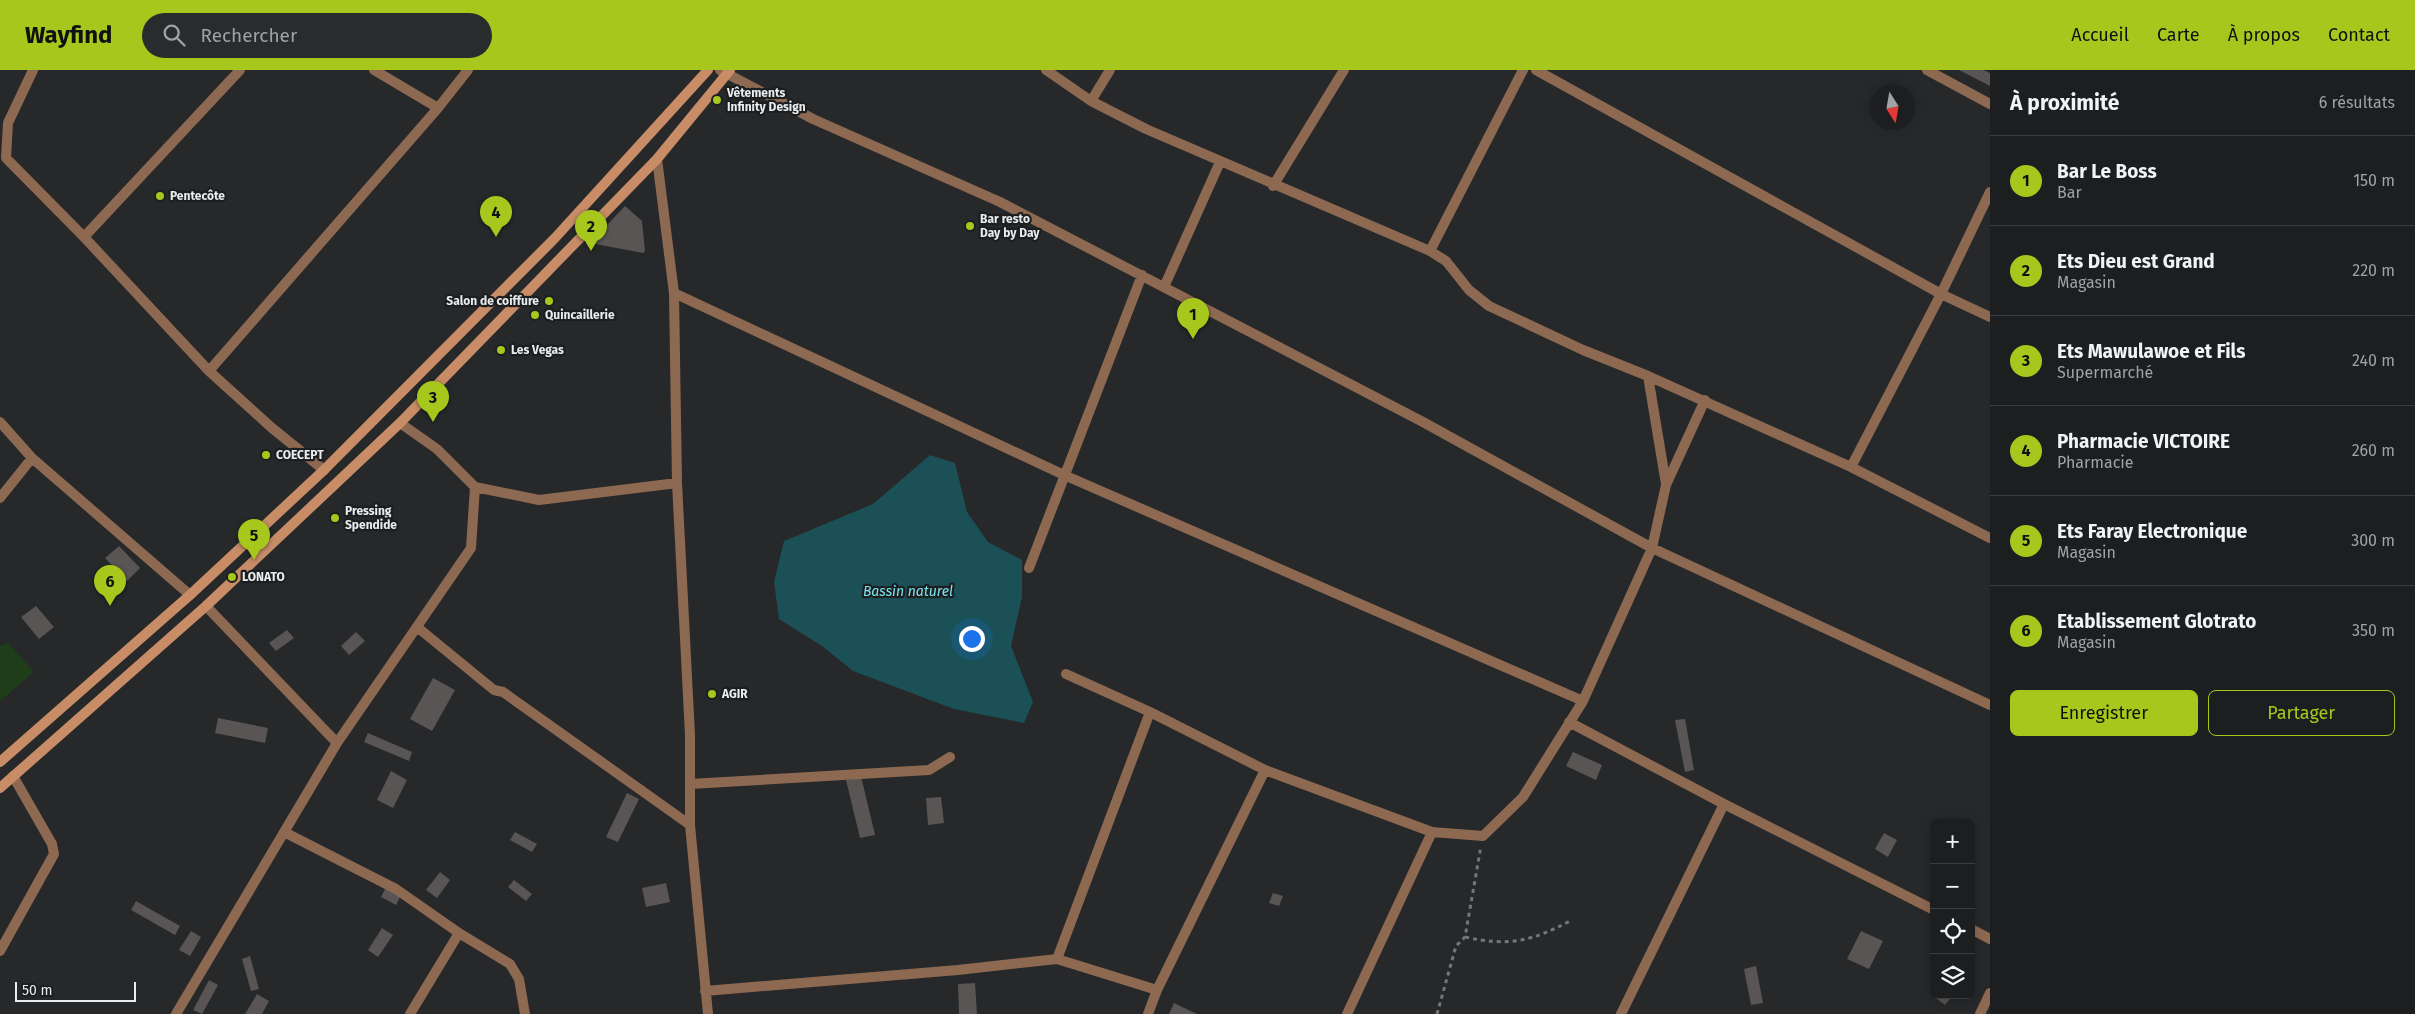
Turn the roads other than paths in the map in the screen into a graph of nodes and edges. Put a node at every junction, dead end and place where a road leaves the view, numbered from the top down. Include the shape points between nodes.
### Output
1 (33, 70) edge
2 (240, 70) edge
3 (374, 70) edge
4 (468, 70) edge
5 (708, 70) edge
6 (1046, 70) edge
7 (1110, 70) edge
8 (1344, 70) edge
9 (1523, 70) edge
10 (1536, 70) edge
11 (1927, 70) edge
12 (725, 71) edge
13 (1091, 101) junction
14 (1990, 104) edge
15 (438, 108) junction
16 (4, 125) edge
17 (3, 156) edge
18 (657, 159) junction
19 (1220, 162) junction
20 (1273, 186) junction
21 (1990, 192) edge
22 (84, 237) junction
23 (1430, 251) junction
24 (1142, 275) junction
25 (1164, 287) junction
26 (674, 293) junction
27 (1941, 294) junction
28 (1990, 317) edge
29 (209, 371) junction
30 (1648, 376) junction
31 (1705, 400) junction
32 (0, 422) edge
33 (400, 423) junction
34 (32, 458) junction
35 (1851, 467) junction
36 (324, 470) junction
37 (1064, 475) junction
38 (677, 483) junction
39 (1666, 485) junction
40 (475, 487) junction
41 (0, 498) edge
42 (1990, 538) edge
43 (1652, 548) junction
44 (1029, 568) dead end
45 (190, 595) junction
46 (206, 606) junction
47 (417, 626) junction
48 (1066, 674) dead end
49 (1583, 701) junction
50 (1990, 705) edge
51 (1150, 712) junction
52 (1569, 722) junction
53 (337, 743) junction
54 (950, 757) dead end
55 (0, 762) edge
56 (1265, 770) junction
57 (13, 776) junction
58 (690, 784) junction
59 (0, 788) edge
60 (1724, 804) junction
61 (690, 825) junction
62 (284, 832) junction
63 (1432, 832) junction
64 (1932, 909) edge
65 (1975, 931) edge
66 (459, 933) junction
67 (1990, 939) edge
68 (0, 951) edge
69 (1057, 958) junction
70 (1157, 990) junction
71 (705, 991) junction
72 (1990, 993) edge
73 (176, 1014) edge
74 (410, 1014) edge
75 (525, 1014) edge
76 (708, 1014) edge
77 (1148, 1014) edge
78 (1347, 1014) edge
79 (1621, 1014) edge
80 (1980, 1014) edge

1 - 16 street
2 - 22 street
3 - 15 street
4 - 15 street
5 - 36 main road via 555,238
6 - 13 street
7 - 13 street
8 - 20 street
9 - 23 street
10 - 27 street
11 - 14 street
12 - 18 main road
12 - 24 street via 813,119 1000,202
13 - 19 street
15 - 29 street
16 - 17 street
17 - 22 street
18 - 26 street
18 - 33 main road
19 - 20 street
19 - 25 street
20 - 23 street
21 - 27 street
22 - 29 street
23 - 30 street via 1446,261 1469,290 1489,306
24 - 25 street
24 - 37 street
25 - 43 street via 1423,422
26 - 37 street
26 - 38 street
27 - 28 street
27 - 35 street
29 - 36 street
30 - 31 street
30 - 39 street
31 - 35 street
31 - 39 street
32 - 34 street
33 - 40 street via 437,449
33 - 46 main road
34 - 41 street
34 - 45 street
35 - 42 street
36 - 45 main road
37 - 44 street
37 - 49 street
38 - 40 street via 539,500
38 - 58 street
39 - 43 street
40 - 47 street via 471,548
43 - 49 street
43 - 50 street
45 - 55 main road
46 - 53 street
46 - 57 main road
47 - 53 street
47 - 61 street via 494,690 503,692
48 - 51 street
49 - 52 street
51 - 56 street
51 - 69 street
52 - 60 street
52 - 63 street via 1523,797 1483,836
53 - 62 street
54 - 58 street via 928,770
56 - 63 street
56 - 70 street
57 - 59 main road
57 - 68 street via 52,844 54,854
58 - 61 street
60 - 64 street
60 - 79 street
61 - 71 street
62 - 66 street via 396,889
62 - 73 street
63 - 78 street
65 - 67 street
66 - 74 street
66 - 75 street via 510,964 519,978
69 - 70 street
69 - 71 street via 958,970
70 - 77 street
71 - 76 street
72 - 80 street

